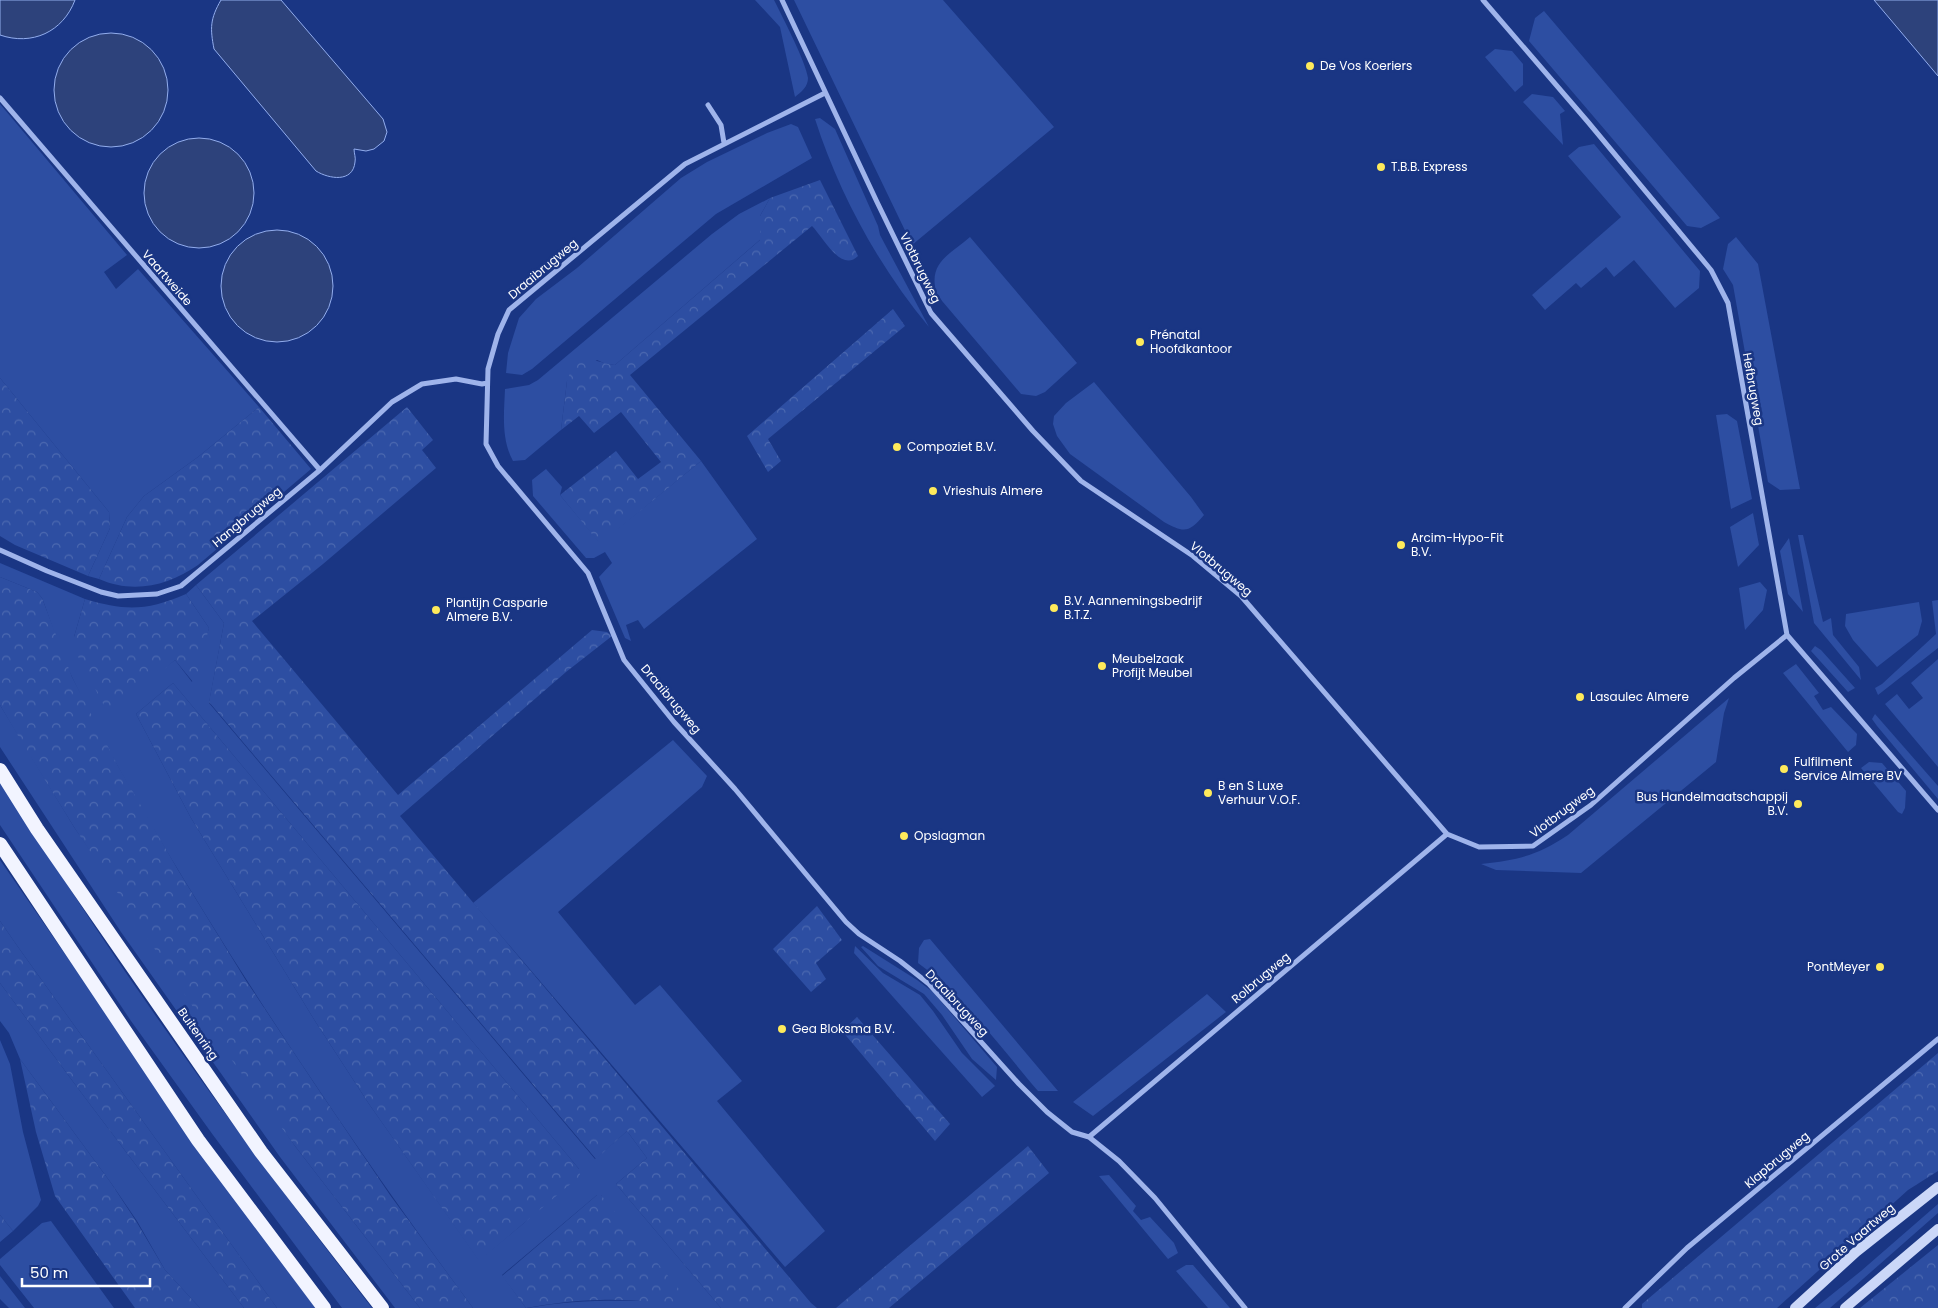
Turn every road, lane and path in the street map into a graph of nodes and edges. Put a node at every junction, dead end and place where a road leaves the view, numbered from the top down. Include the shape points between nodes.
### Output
1 (782, 0) edge
2 (1483, 0) edge
3 (825, 93) junction
4 (0, 98) edge
5 (708, 105) dead end
6 (724, 142) junction
7 (487, 383) junction
8 (320, 470) junction
9 (0, 550) edge
10 (1787, 635) junction
11 (0, 770) edge
12 (1938, 810) edge
13 (1447, 834) junction
14 (0, 844) edge
15 (1938, 1039) edge
16 (1089, 1137) junction
17 (1938, 1187) edge
18 (1938, 1229) edge
19 (1633, 1301) junction
20 (324, 1308) edge
21 (382, 1308) edge
22 (1245, 1308) edge
23 (1625, 1308) edge
24 (1632, 1308) edge
25 (1795, 1308) edge
26 (1844, 1308) edge

1 - 3 street, Vlotbrugweg
2 - 10 street, Hefbrugweg via 1711,270 1728,304
3 - 6 street, Draaibrugweg
3 - 13 street, Vlotbrugweg via 931,314 1081,481 1193,556 1241,596
4 - 8 street, Vaartweide
5 - 6 street via 721,125
6 - 7 street, Draaibrugweg via 685,164 509,310 498,334
7 - 8 street, Hangbrugweg via 456,380 422,384 392,402
7 - 16 street, Draaibrugweg via 486,444 512,484 588,573 621,654 630,668 846,922 929,984 1047,1112 1072,1132
8 - 9 street, Hangbrugweg via 181,586 157,594 118,596 101,592
10 - 12 street
10 - 13 street, Vlotbrugweg via 1591,805 1533,846 1479,847
11 - 21 highway, Buitenring via 37,829 261,1152
13 - 16 street, Rolbrugweg
14 - 20 highway via 198,1140
15 - 19 street, Klapbrugweg via 1687,1248
16 - 22 street, Draaibrugweg via 1119,1161 1154,1198
17 - 25 main road, Grote Vaartweg via 1856,1252
18 - 26 main road
19 - 23 street, Klapbrugweg
19 - 24 street

